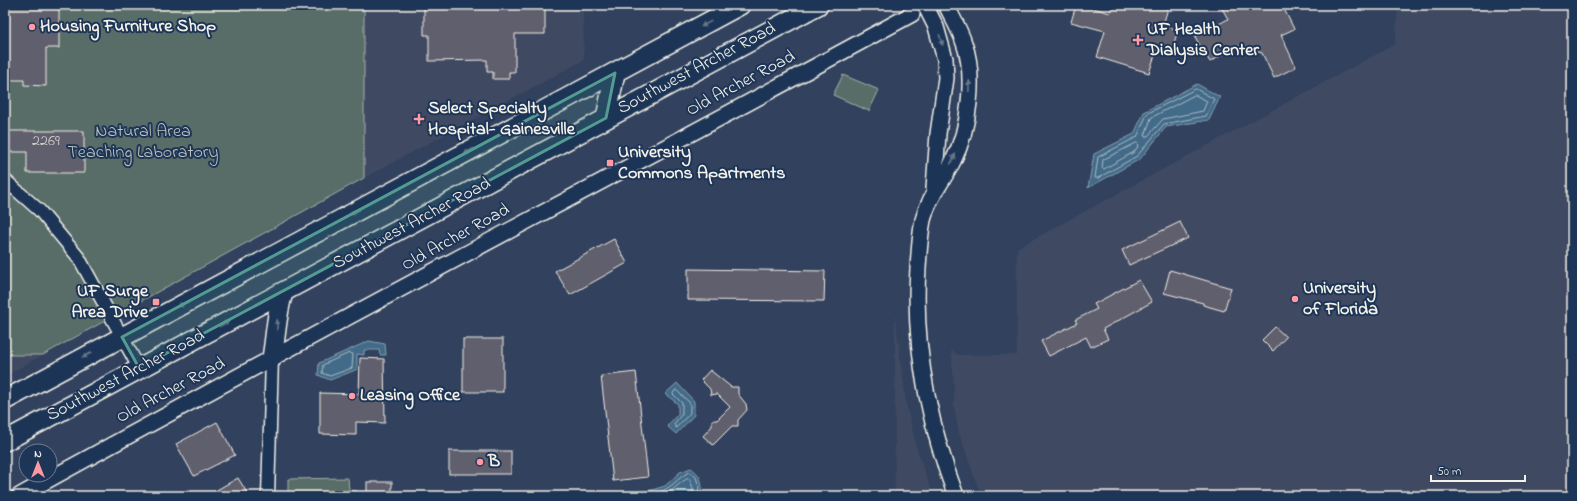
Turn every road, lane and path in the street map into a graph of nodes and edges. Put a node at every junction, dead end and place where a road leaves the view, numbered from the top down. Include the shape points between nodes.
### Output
1 (740, 5) edge
2 (818, 5) edge
3 (925, 5) edge
4 (946, 5) edge
5 (912, 9) edge
6 (934, 22) junction
7 (615, 73) junction
8 (606, 118) junction
9 (5, 180) edge
10 (934, 191) junction
11 (283, 293) junction
12 (122, 337) junction
13 (272, 358) junction
14 (139, 368) junction
15 (5, 400) edge
16 (5, 441) edge
17 (19, 496) edge
18 (268, 496) edge
19 (956, 496) edge

1 -> 7 main road, Southwest Archer Road
2 - 8 main road, Southwest Archer Road
3 - 6 street
10 -> 4 street via 953,161 966,125 970,86 964,43
5 - 6 street
5 - 13 street, Old Archer Road
6 -> 10 street via 942,43 946,78 938,134
7 - 8 main road
7 -> 12 main road, Southwest Archer Road
8 - 11 main road, Southwest Archer Road
9 - 12 street via 40,211 75,252
10 - 19 street via 923,220 917,285 918,324 925,386 935,432
13 -> 11 main road via 277,313
14 -> 11 main road, Southwest Archer Road
12 - 14 street
12 -> 15 main road, Southwest Archer Road
13 - 17 street, Old Archer Road
13 - 18 street
14 - 16 main road, Southwest Archer Road

